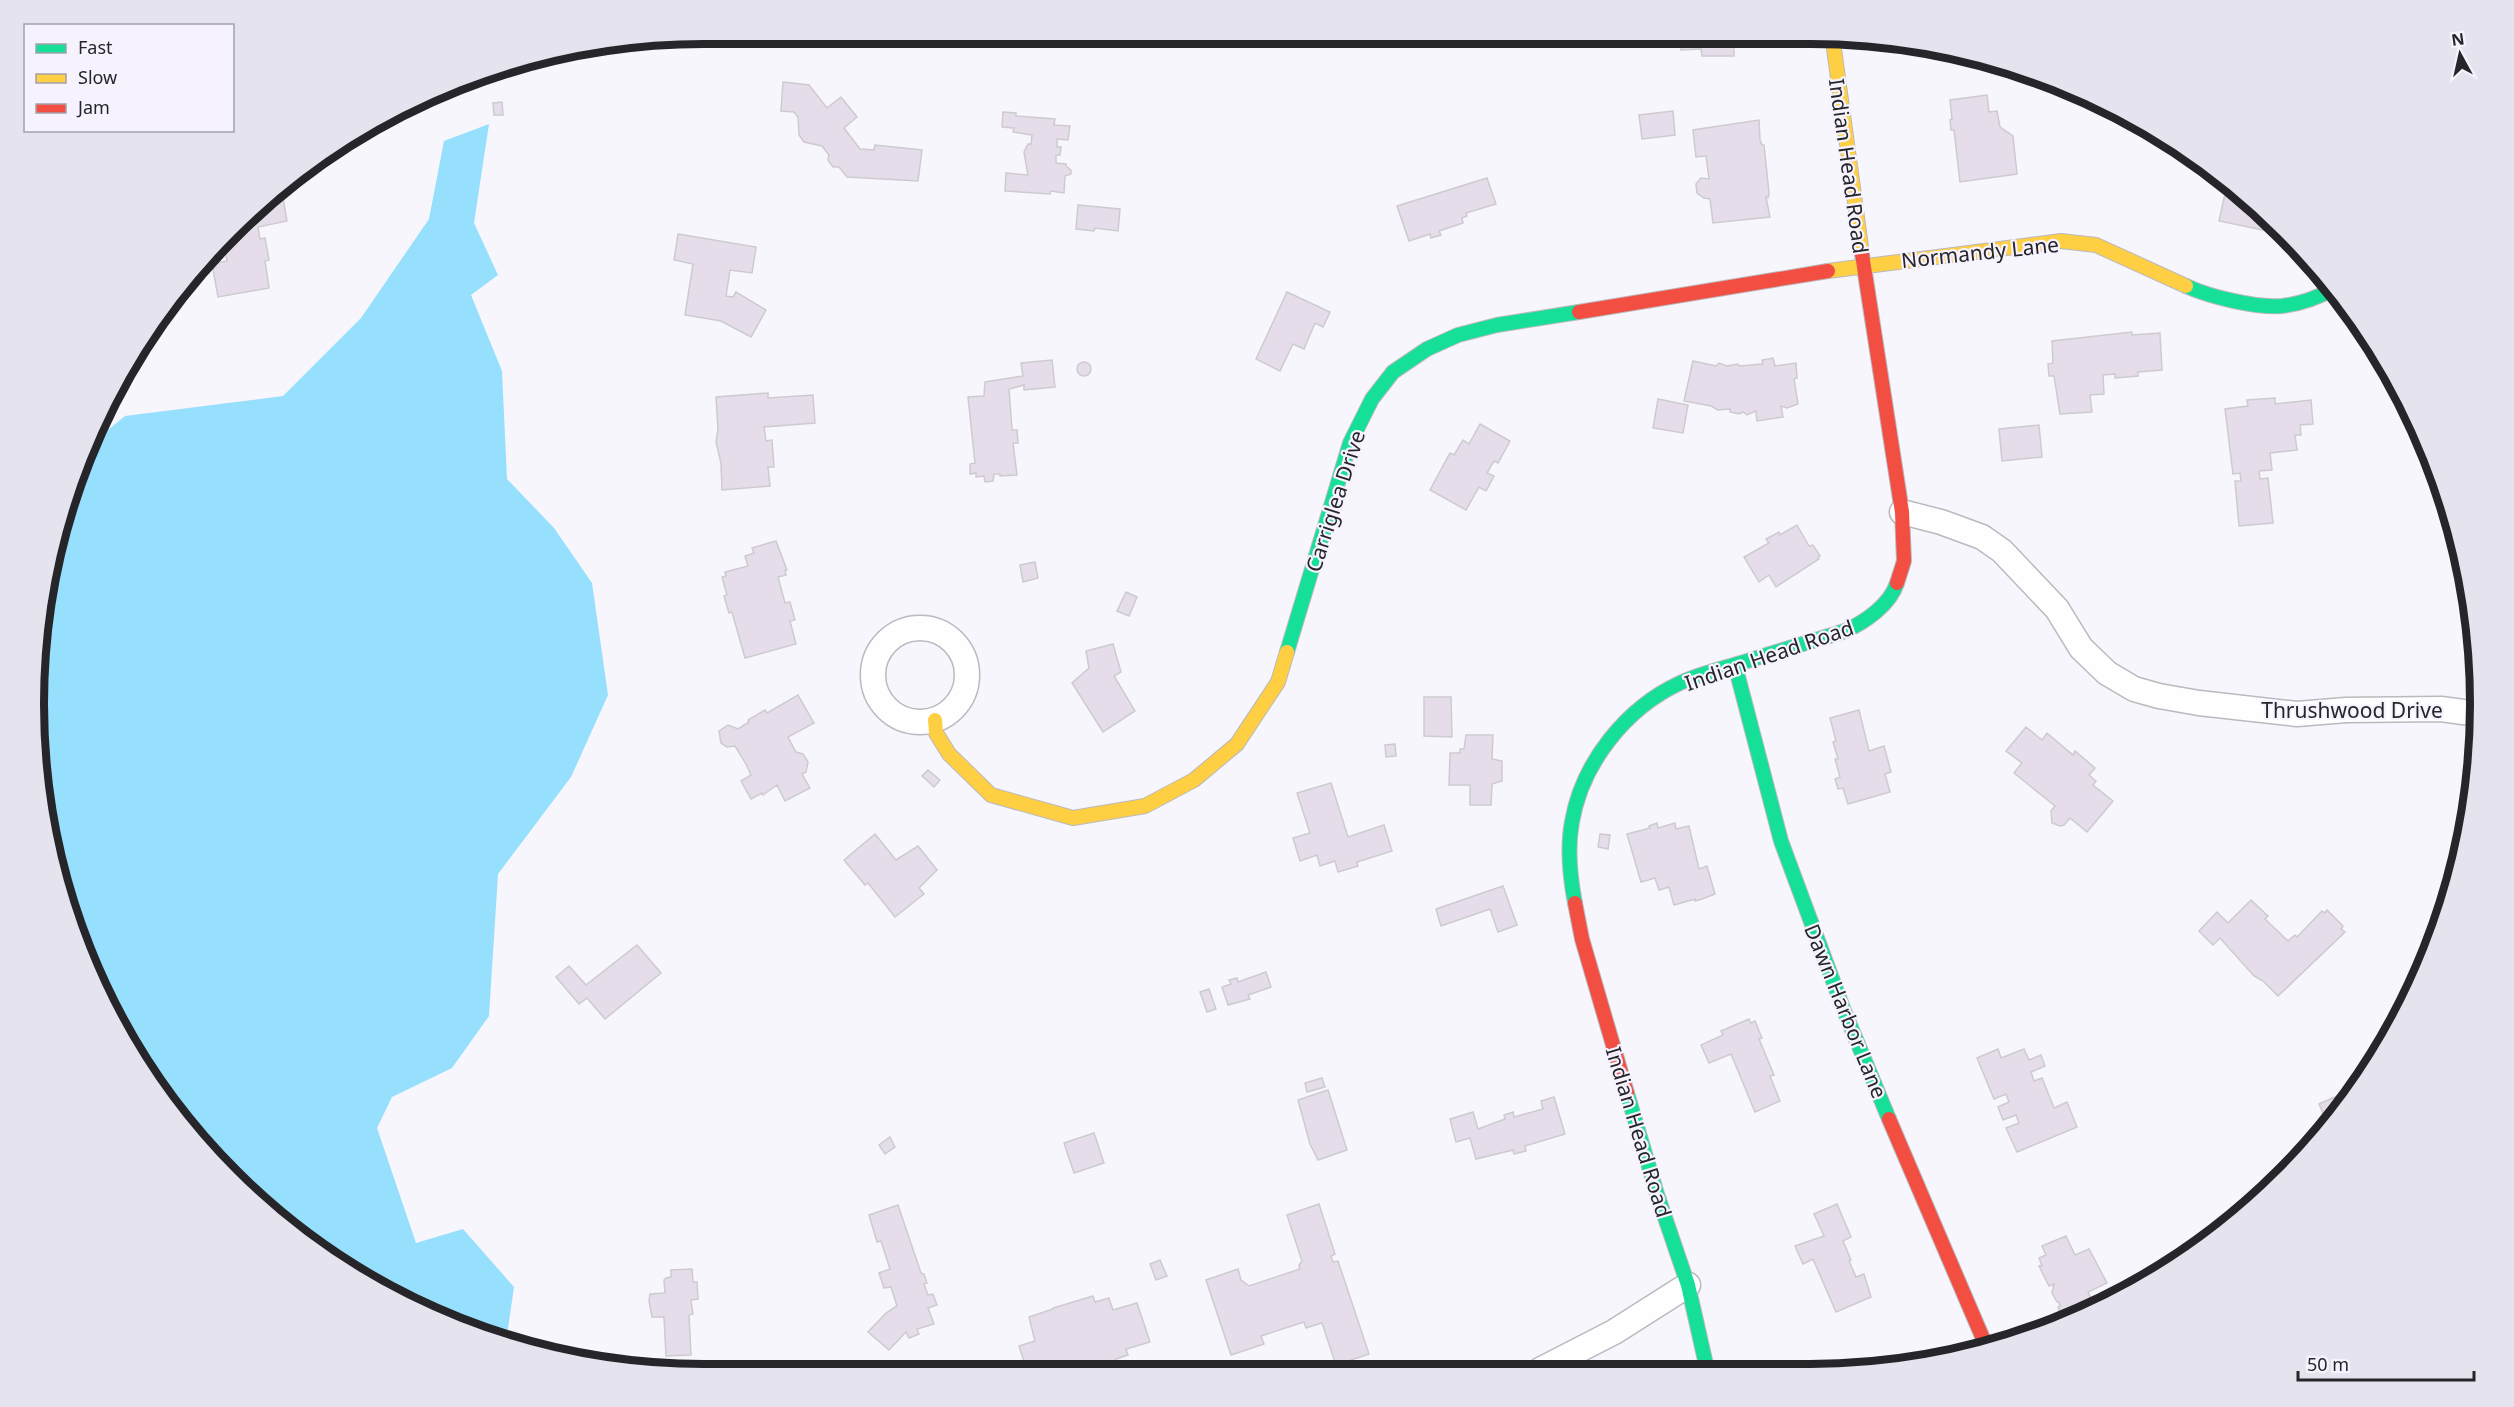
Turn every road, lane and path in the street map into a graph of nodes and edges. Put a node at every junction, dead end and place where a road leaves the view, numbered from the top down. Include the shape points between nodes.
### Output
1 (1833, 45) edge
2 (1863, 265) junction
3 (2327, 293) edge
4 (1902, 512) junction
5 (1735, 664) junction
6 (2470, 713) edge
7 (935, 720) dead end
8 (1688, 1285) junction
9 (1984, 1340) edge
10 (1552, 1364) edge
11 (1706, 1364) edge

1 - 2 street, Indian Head Road
2 - 3 street, Normandy Lane via 2061,242 2096,245 2191,288 2241,302 2281,306
2 - 4 street, Indian Head Road
2 - 7 street, Carriglea Drive via 1497,325 1458,334 1426,349 1393,372 1372,399 1350,443 1278,682 1237,744 1217,763 1170,794 1145,806 1073,818 991,795 949,754 936,733
4 - 5 street, Indian Head Road via 1904,561 1895,588 1877,612 1845,631
4 - 6 street, Thrushwood Drive via 1982,537 2002,551 2057,609 2082,648 2106,673 2134,689 2199,703 2297,714 2441,709
5 - 8 street, Indian Head Road via 1664,692 1611,738 1582,789 1572,821 1570,865 1582,939
5 - 9 street, Dawn Harbor Lane via 1781,841 1808,915 1912,1176
8 - 10 street via 1614,1332
8 - 11 street, Indian Head Road

